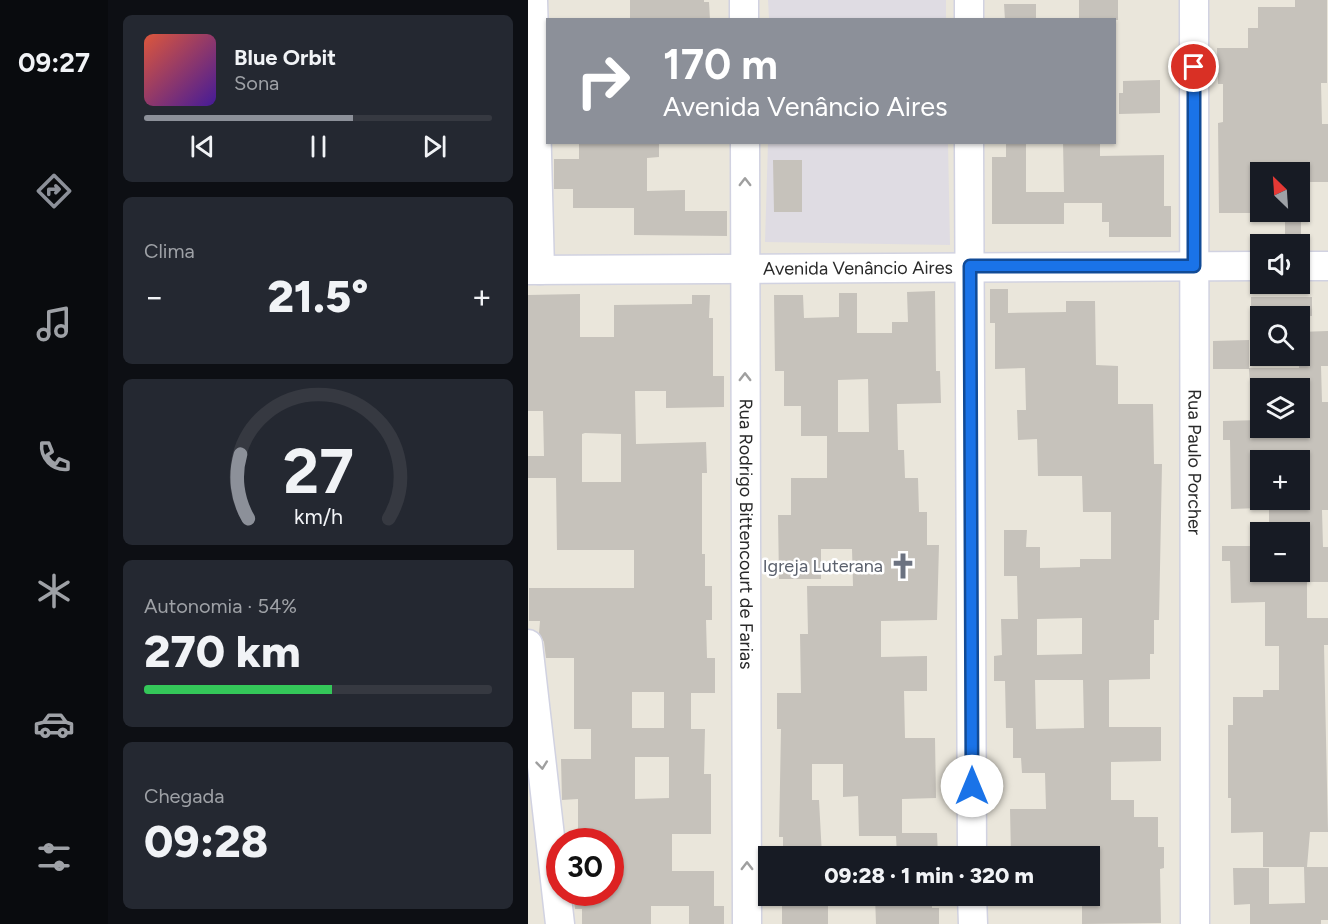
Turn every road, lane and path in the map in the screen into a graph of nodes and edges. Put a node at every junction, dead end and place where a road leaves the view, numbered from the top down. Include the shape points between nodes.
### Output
1 (533, 0) edge
2 (744, 0) edge
3 (969, 0) edge
4 (1194, 0) edge
5 (744, 18) edge
6 (969, 18) edge
7 (745, 144) edge
8 (969, 144) edge
9 (970, 266) junction
10 (1194, 266) junction
11 (1250, 266) edge
12 (1310, 266) edge
13 (1328, 266) edge
14 (745, 268) junction
15 (534, 270) edge
16 (528, 644) edge
17 (531, 696) edge
18 (972, 846) edge
19 (972, 906) edge
20 (560, 924) edge
21 (747, 924) edge
22 (973, 924) edge
23 (1195, 924) edge

1 - 15 street
2 - 5 street
3 - 6 street
4 - 10 street, Rua Paulo Porcher
14 -> 7 street, Rua Rodrigo Bittencourt de Farias
8 - 9 street
9 - 10 street, Avenida Venâncio Aires
9 - 14 street, Avenida Venâncio Aires
9 - 18 street
10 - 11 street, Avenida Venâncio Aires
10 - 23 street, Rua Paulo Porcher
12 - 13 street
14 - 15 street, Avenida Venâncio Aires
21 -> 14 street, Rua Rodrigo Bittencourt de Farias
16 - 17 street
17 -> 20 street
19 - 22 street

